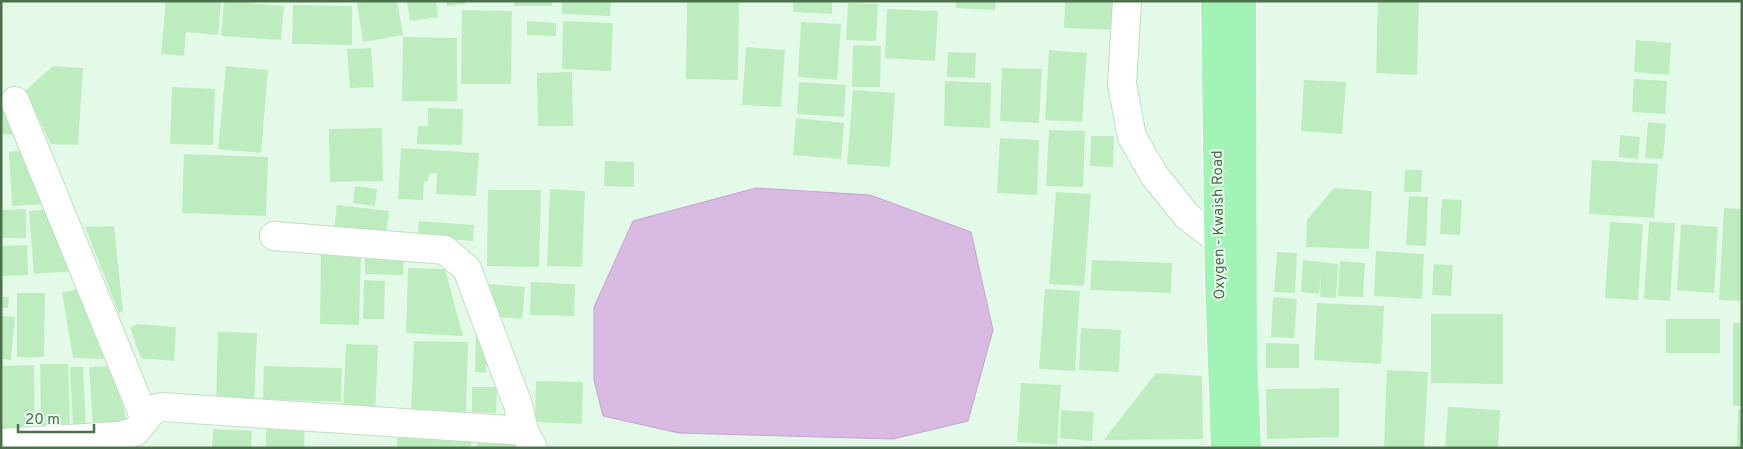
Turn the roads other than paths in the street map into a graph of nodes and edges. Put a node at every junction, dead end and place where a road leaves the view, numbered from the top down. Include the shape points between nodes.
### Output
1 (1127, 1) edge
2 (1215, 1) edge
3 (1242, 1) edge
4 (15, 100) dead end
5 (274, 236) dead end
6 (1218, 240) junction
7 (145, 419) junction
8 (528, 439) edge
9 (1, 443) edge
10 (1225, 448) edge
11 (1247, 448) edge

1 - 6 street via 1122,84 1132,137 1154,175 1186,216
2 - 6 main road, Oxygen - Kwaish Road
3 - 11 main road, Oxygen - Kwaish Road via 1243,353
4 - 7 street
5 - 8 street via 445,250 467,269
6 - 10 main road, Oxygen - Kwaish Road
7 - 8 street via 162,406
7 - 9 street via 135,432 120,436

